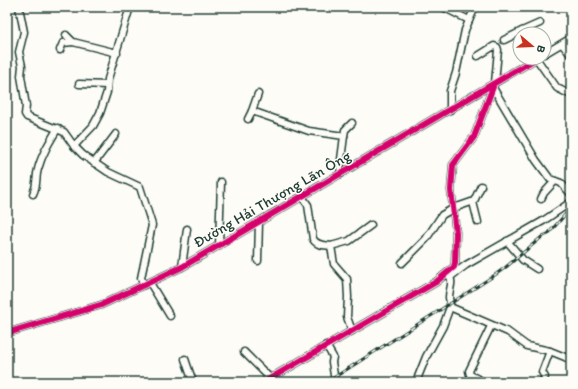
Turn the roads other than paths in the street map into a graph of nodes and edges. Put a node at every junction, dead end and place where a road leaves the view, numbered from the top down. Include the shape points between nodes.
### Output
1 (19, 7) edge
2 (130, 7) edge
3 (443, 7) edge
4 (475, 7) edge
5 (469, 20) junction
6 (540, 23) dead end
7 (535, 26) edge
8 (66, 35) dead end
9 (512, 37) edge
10 (571, 38) edge
11 (504, 40) dead end
12 (73, 42) junction
13 (562, 44) junction
14 (60, 50) dead end
15 (552, 50) edge
16 (117, 53) junction
17 (571, 54) edge
18 (478, 56) dead end
19 (523, 66) edge
20 (542, 66) edge
21 (78, 84) dead end
22 (107, 85) junction
23 (493, 85) junction
24 (258, 94) dead end
25 (571, 95) edge
26 (450, 110) junction
27 (252, 111) junction
28 (248, 119) dead end
29 (352, 123) dead end
30 (58, 128) junction
31 (116, 134) dead end
32 (344, 136) junction
33 (74, 146) junction
34 (94, 163) junction
35 (341, 174) junction
36 (555, 181) junction
37 (221, 182) dead end
38 (481, 186) dead end
39 (33, 194) dead end
40 (571, 194) edge
41 (302, 197) junction
42 (541, 199) dead end
43 (473, 202) junction
44 (571, 202) edge
45 (454, 208) junction
46 (259, 222) junction
47 (478, 222) dead end
48 (371, 225) dead end
49 (187, 229) dead end
50 (507, 241) junction
51 (219, 246) junction
52 (331, 246) junction
53 (258, 261) dead end
54 (402, 263) dead end
55 (182, 267) junction
56 (538, 269) dead end
57 (449, 275) junction
58 (147, 284) junction
59 (450, 307) junction
60 (170, 316) dead end
61 (492, 326) junction
62 (352, 330) junction
63 (7, 333) edge
64 (326, 345) junction
65 (550, 351) junction
66 (244, 352) dead end
67 (185, 359) dead end
68 (571, 361) edge
69 (270, 378) junction
70 (193, 382) edge
71 (264, 382) edge
72 (335, 382) edge
73 (416, 382) edge
74 (484, 382) edge
75 (542, 382) edge

1 - 30 street via 24,32 18,52 22,66 25,113
2 - 16 street
3 - 5 street
4 - 5 street
5 - 26 street via 450,91
6 - 7 street
8 - 12 street
9 - 11 street
10 - 13 street
12 - 14 street via 63,43
12 - 16 street
13 - 15 street
13 - 17 street
16 - 22 street
18 - 23 street via 494,46 497,47
19 - 23 street, Đường Hải Thượng Lãn Ông
20 - 25 street via 557,88
21 - 22 street
22 - 33 street via 99,117
23 - 26 street, Đường Hải Thượng Lãn Ông
23 - 36 street via 536,160 550,179
23 - 45 street via 474,137 453,165 451,186
24 - 27 street
26 - 35 street, Đường Hải Thượng Lãn Ông
27 - 28 street
27 - 32 street via 308,131
29 - 32 street via 345,130
30 - 33 street
30 - 39 street via 41,160
31 - 34 street
32 - 35 street
33 - 34 street
34 - 58 street via 140,188 152,224 141,278
35 - 41 street, Đường Hải Thượng Lãn Ông
36 - 40 street via 561,183
36 - 42 street
37 - 51 street
38 - 43 street
41 - 46 street, Đường Hải Thượng Lãn Ông
41 - 52 street via 308,205 313,239 318,244
43 - 45 street
43 - 47 street
44 - 50 street
45 - 54 street via 440,217 426,239
45 - 57 street via 455,263
46 - 51 street, Đường Hải Thượng Lãn Ông
46 - 53 street
48 - 52 street via 349,241
49 - 55 street
50 - 56 street via 523,260
50 - 57 street
51 - 55 street, Đường Hải Thượng Lãn Ông
52 - 62 street via 334,264 347,279 347,317
55 - 58 street, Đường Hải Thượng Lãn Ông
57 - 59 street via 452,285
57 - 62 street
58 - 60 street
58 - 63 street, Đường Hải Thượng Lãn Ông via 101,305
59 - 61 street
59 - 73 street
61 - 65 street via 508,332 527,346
61 - 74 street via 469,371 470,375
62 - 64 street
64 - 69 street
64 - 72 street via 333,357
65 - 68 street
65 - 75 street via 542,372 545,377
66 - 69 street
67 - 70 street
69 - 71 street

